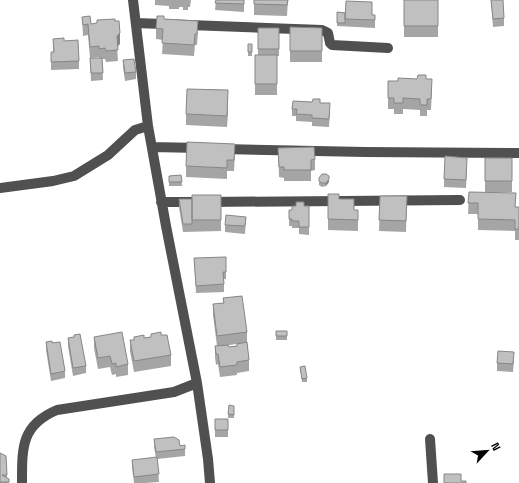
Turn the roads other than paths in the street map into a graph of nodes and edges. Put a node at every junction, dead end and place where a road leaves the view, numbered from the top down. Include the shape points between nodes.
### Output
1 (133, 0) edge
2 (136, 23) junction
3 (388, 48) dead end
4 (148, 126) junction
5 (152, 147) junction
6 (519, 153) edge
7 (0, 188) edge
8 (460, 200) dead end
9 (162, 202) junction
10 (197, 383) junction
11 (430, 439) dead end
12 (22, 483) edge
13 (210, 483) edge
14 (433, 483) edge

1 - 2 street
2 - 3 street via 322,30 328,33 332,44
2 - 4 street
4 - 5 street
4 - 7 street via 135,130 108,155 74,176 53,182
5 - 6 street
5 - 9 street
8 - 9 street
9 - 10 street
10 - 12 street via 174,392 58,410 41,418 27,434
10 - 13 street
11 - 14 street

